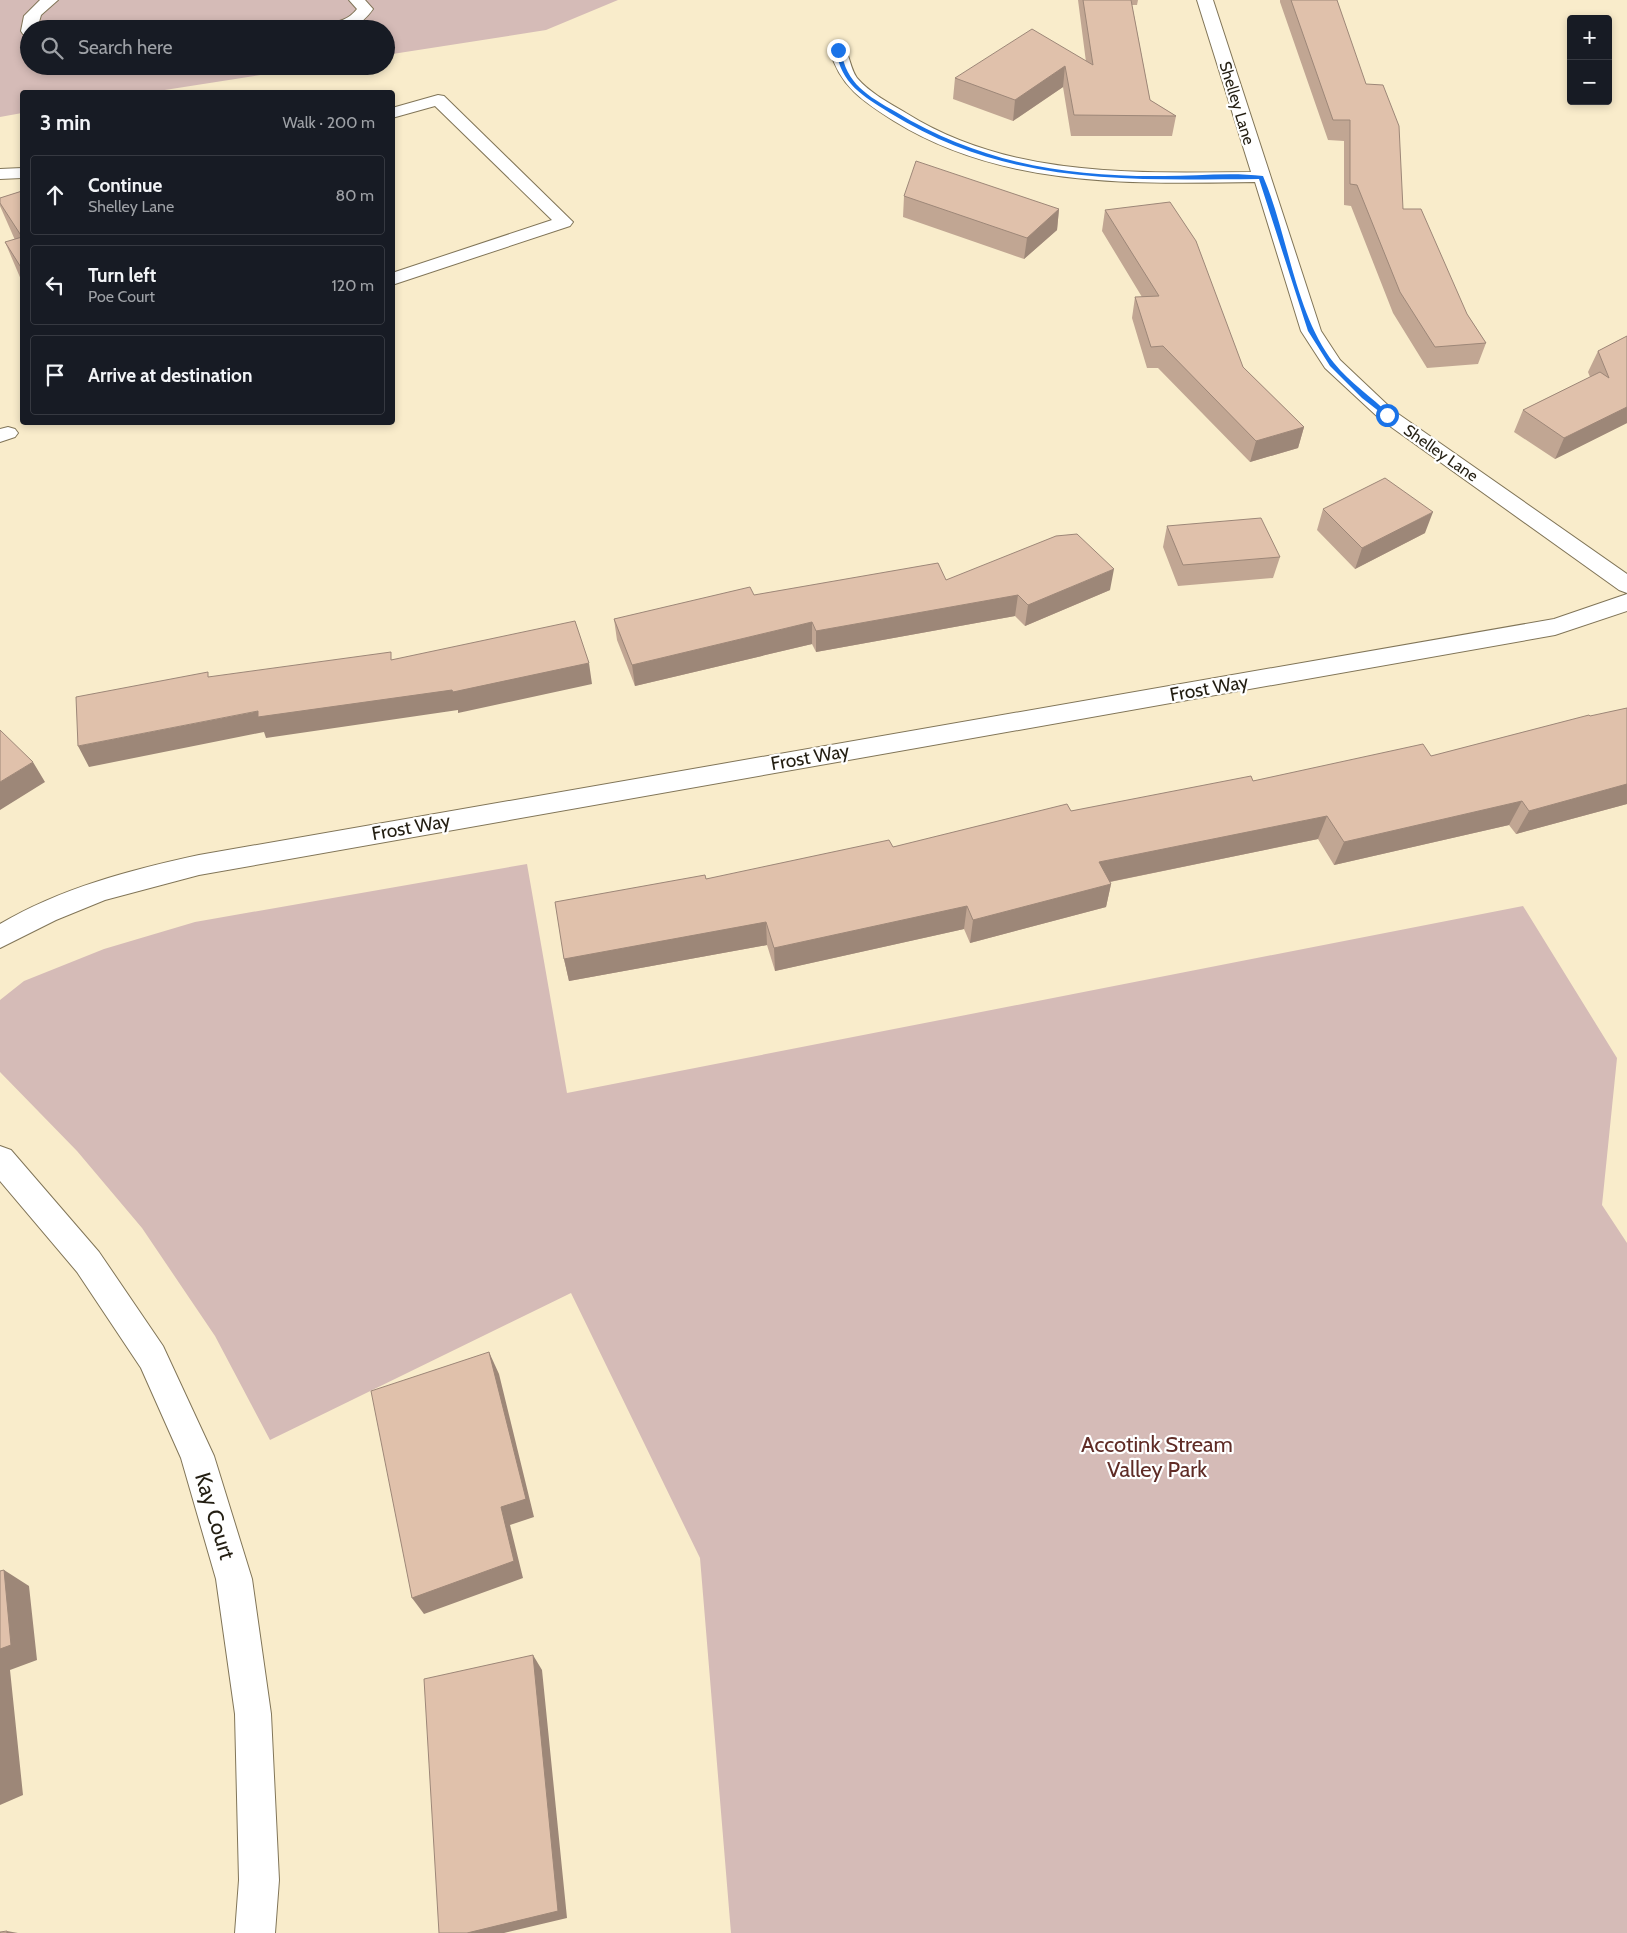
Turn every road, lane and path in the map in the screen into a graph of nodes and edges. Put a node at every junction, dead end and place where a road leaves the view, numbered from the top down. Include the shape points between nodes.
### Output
1 (50, 0) edge
2 (357, 0) edge
3 (1205, 0) edge
4 (30, 20) edge
5 (359, 20) edge
6 (838, 50) dead end
7 (395, 113) edge
8 (20, 173) edge
9 (0, 174) edge
10 (1261, 177) junction
11 (395, 278) edge
12 (1627, 585) edge
13 (1627, 602) edge
14 (0, 937) edge
15 (0, 1159) edge
16 (255, 1933) edge

1 - 4 street via 40,6
2 - 5 street via 365,9
3 - 10 street, Shelley Lane
6 - 10 street via 841,66 852,83 870,99 926,133 965,149 1016,163 1096,176
7 - 11 street via 438,100 564,222
8 - 9 street
10 - 12 street, Shelley Lane via 1311,331 1332,364 1387,415
13 - 14 street, Frost Way via 1555,627 199,865 143,877 74,900
15 - 16 street, Kay Court via 88,1262 152,1357 197,1456 234,1579 253,1714 259,1880

